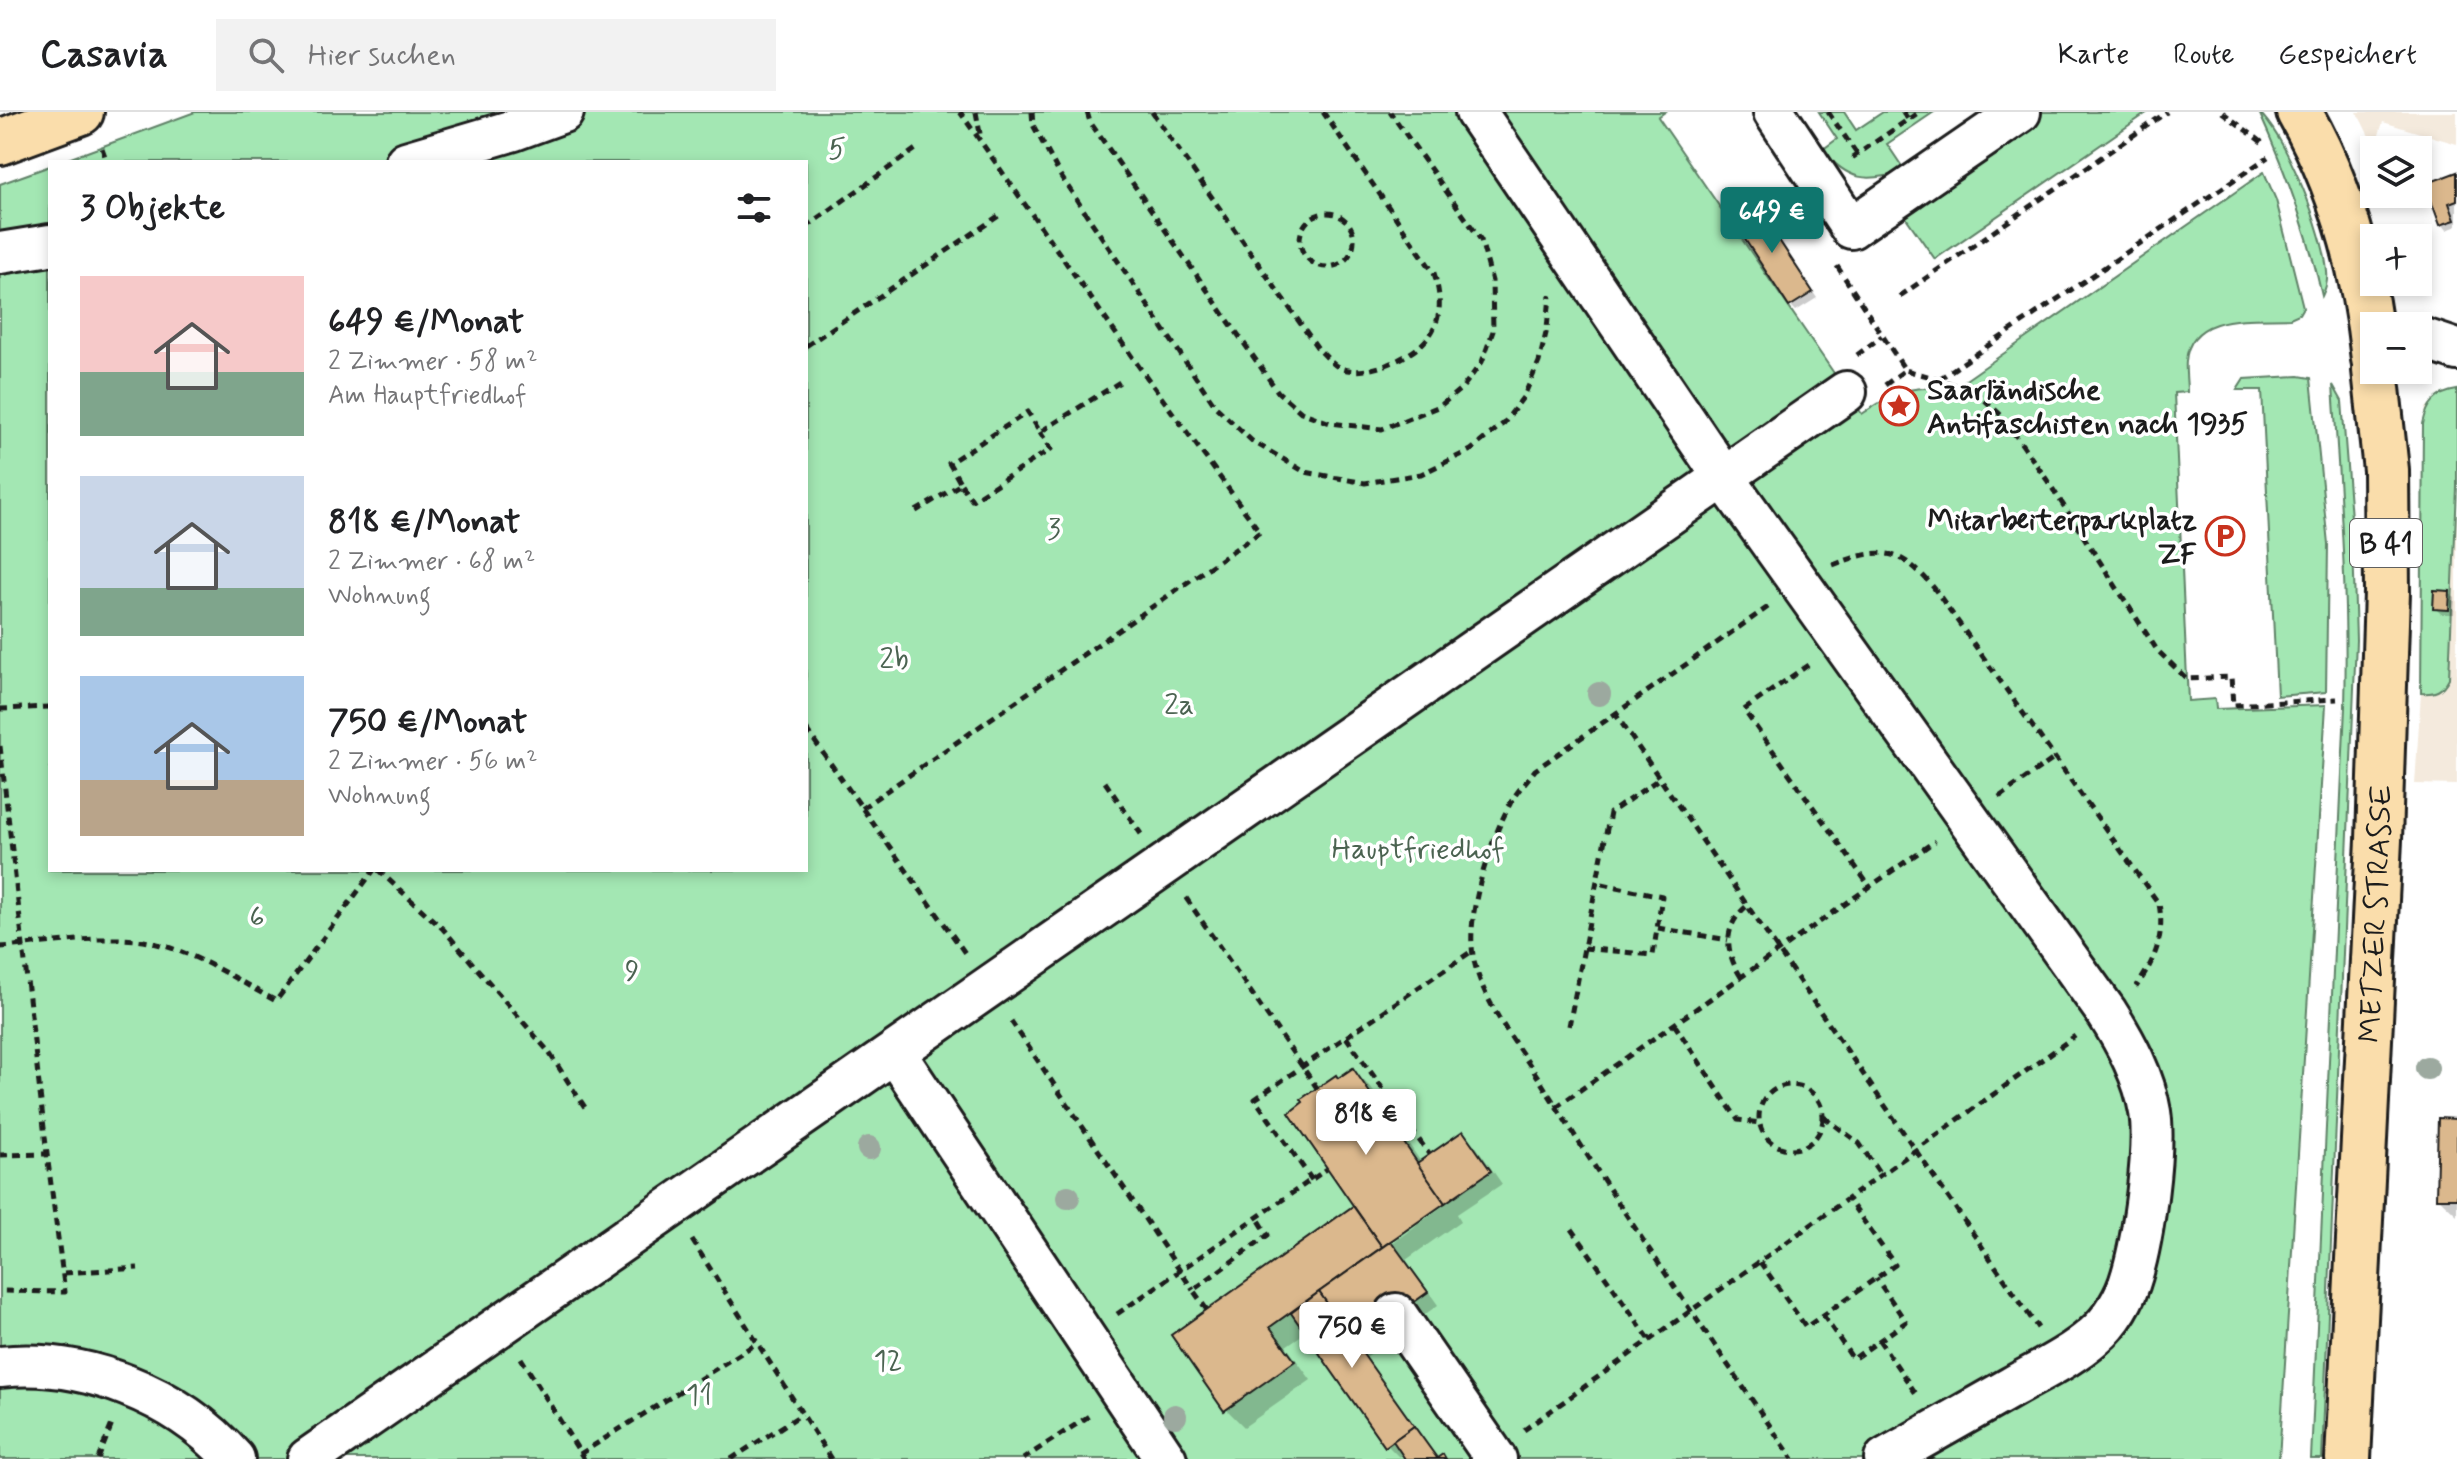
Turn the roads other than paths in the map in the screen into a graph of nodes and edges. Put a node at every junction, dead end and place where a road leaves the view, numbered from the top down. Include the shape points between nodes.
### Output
1 (81, 112) edge
2 (563, 112) edge
3 (1476, 112) edge
4 (1774, 112) edge
5 (2020, 112) edge
6 (2299, 112) edge
7 (0, 142) edge
8 (413, 160) edge
9 (48, 245) edge
10 (0, 253) edge
11 (2371, 312) edge
12 (2432, 342) edge
13 (2457, 350) edge
14 (2377, 384) edge
15 (1846, 392) dead end
16 (1723, 476) junction
17 (895, 1053) junction
18 (1396, 1314) dead end
19 (0, 1367) edge
20 (1494, 1456) edge
21 (234, 1459) edge
22 (308, 1459) edge
23 (1166, 1459) edge
24 (1885, 1459) edge
25 (2348, 1459) edge

1 - 7 main road
2 - 8 street
3 - 16 street
4 - 5 street via 1851,228
6 - 11 main road via 2340,204
9 - 10 street
12 - 13 street
14 - 25 main road, METZER STRASSE / B 41 via 2386,470 2387,592
15 - 16 street
16 - 17 street
16 - 24 street via 1814,576 1842,641 2107,1013 2127,1045 2150,1113 2146,1199 2132,1276 2113,1316 2060,1360
17 - 22 street
17 - 23 street
18 - 20 street
19 - 21 street via 56,1368 127,1386 183,1414

